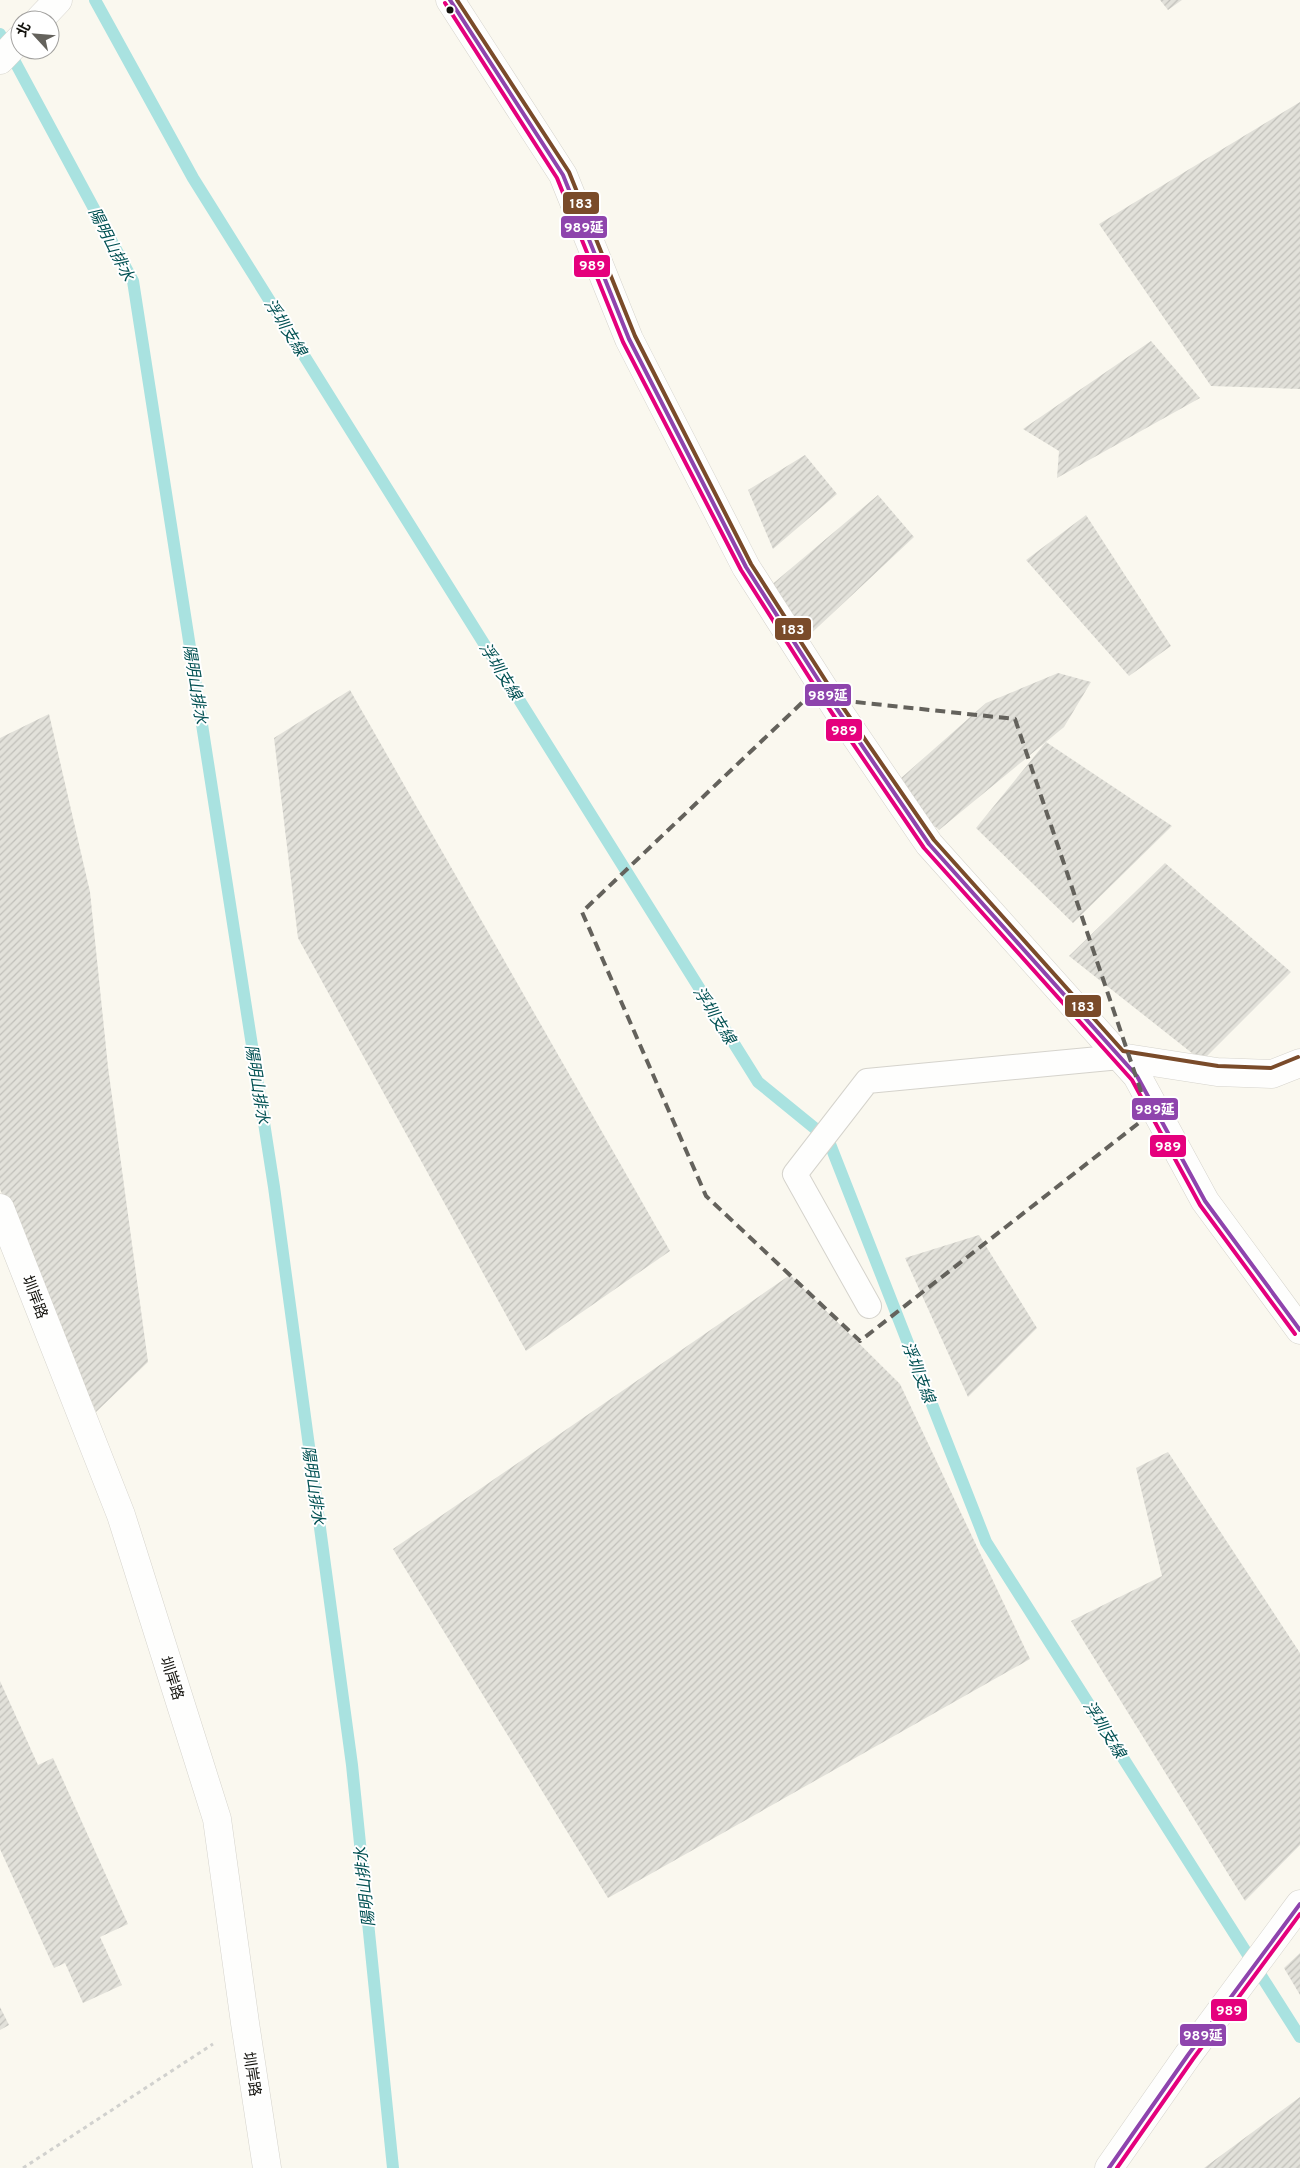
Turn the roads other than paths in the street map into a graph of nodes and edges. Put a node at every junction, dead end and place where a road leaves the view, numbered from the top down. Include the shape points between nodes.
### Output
1 (58, 0) edge
2 (450, 0) edge
3 (48, 10) edge
4 (10, 50) edge
5 (0, 60) edge
6 (1120, 1057) junction
7 (1300, 1063) edge
8 (0, 1208) edge
9 (869, 1306) dead end
10 (1300, 1330) edge
11 (1300, 1904) edge
12 (267, 2168) edge
13 (1109, 2168) edge

1 - 3 street
2 - 6 street via 562,175 629,339 756,583 930,844
4 - 5 street
6 - 7 street via 1217,1072 1254,1074 1272,1074
6 - 9 lane via 867,1081 794,1174
6 - 10 street via 1137,1076 1205,1200
8 - 12 street, 圳岸路 via 121,1515 217,1819
11 - 13 street

